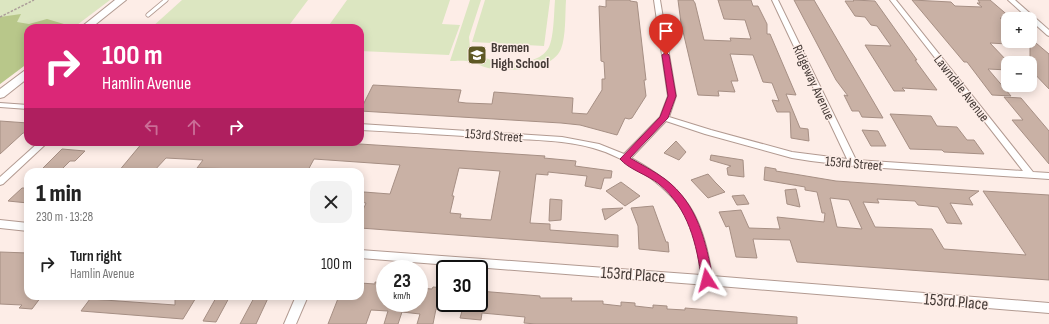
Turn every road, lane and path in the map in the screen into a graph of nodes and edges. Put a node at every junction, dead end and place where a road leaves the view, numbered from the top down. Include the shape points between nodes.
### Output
1 (34, 0) edge
2 (121, 0) edge
3 (166, 0) edge
4 (657, 0) edge
5 (775, 0) edge
6 (893, 0) edge
7 (1011, 0) edge
8 (148, 15) dead end
9 (0, 17) edge
10 (90, 24) edge
11 (1049, 34) edge
12 (24, 76) edge
13 (0, 95) edge
14 (0, 105) edge
15 (24, 107) edge
16 (664, 118) junction
17 (364, 127) edge
18 (40, 146) edge
19 (625, 159) junction
20 (853, 163) junction
21 (1031, 175) junction
22 (1049, 176) edge
23 (0, 182) edge
24 (0, 224) edge
25 (24, 227) edge
26 (364, 254) edge
27 (707, 280) junction
28 (300, 300) edge
29 (1049, 308) edge
30 (290, 324) edge

1 - 9 path
2 - 10 main road
3 - 8 lane
4 - 16 street via 672,96
5 - 20 street, Ridgeway Avenue
6 - 21 street, Lawndale Avenue
7 - 11 street
12 - 13 main road
14 - 15 street
16 - 19 street
16 - 20 street, 153rd Street via 792,155
17 - 19 street, 153rd Street via 564,140 596,146
18 - 23 street
19 - 27 street, 153rd Street via 662,182 692,218 702,247
20 - 21 street, 153rd Street
21 - 22 street, 153rd Street
24 - 25 street
26 - 27 street, 153rd Place
27 - 29 street, 153rd Place
28 - 30 street

